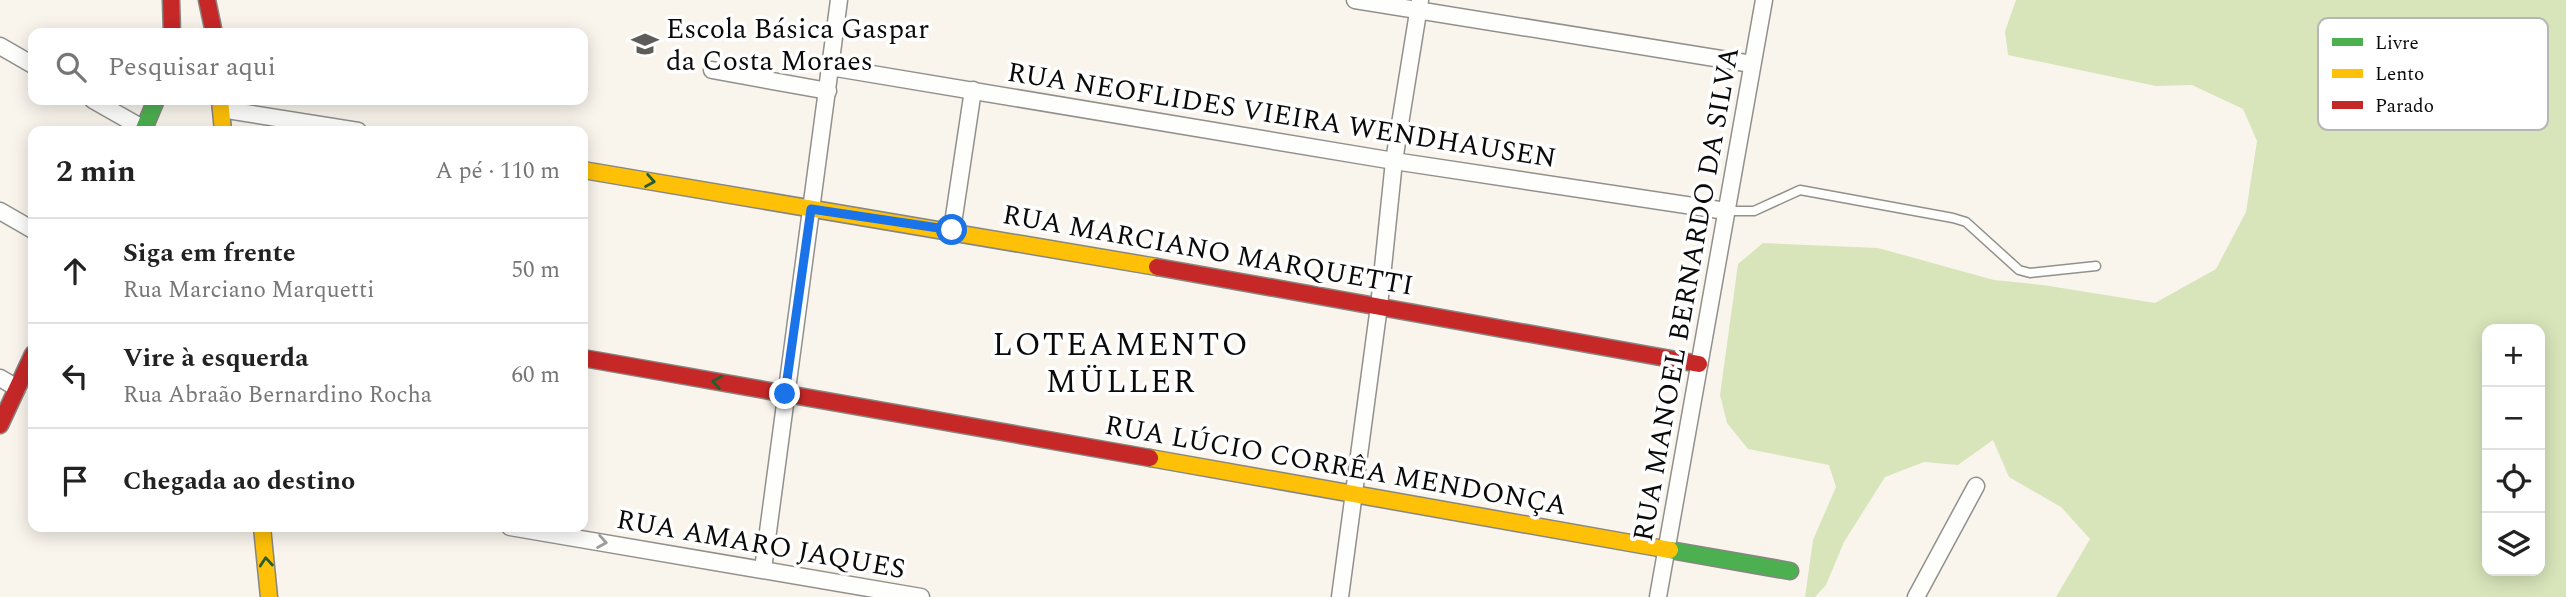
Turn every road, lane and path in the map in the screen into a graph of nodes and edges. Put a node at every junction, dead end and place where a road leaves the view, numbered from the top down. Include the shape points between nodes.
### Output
1 (171, 0) edge
2 (207, 0) edge
3 (839, 0) edge
4 (1355, 0) edge
5 (1763, 0) edge
6 (1419, 6) edge
7 (172, 28) edge
8 (213, 28) edge
9 (0, 46) edge
10 (28, 62) edge
11 (1752, 64) junction
12 (830, 67) junction
13 (712, 70) dead end
14 (973, 90) junction
15 (828, 91) junction
16 (101, 105) edge
17 (154, 105) edge
18 (220, 105) edge
19 (136, 126) edge
20 (145, 126) edge
21 (222, 126) edge
22 (331, 126) edge
23 (1394, 161) junction
24 (588, 171) edge
25 (811, 209) junction
26 (0, 211) edge
27 (1726, 211) junction
28 (28, 227) edge
29 (952, 230) junction
30 (2096, 266) dead end
31 (1378, 306) junction
32 (588, 359) edge
33 (1699, 364) junction
34 (28, 365) edge
35 (0, 378) edge
36 (17, 388) junction
37 (785, 394) junction
38 (0, 425) edge
39 (1976, 486) dead end
40 (1353, 494) junction
41 (262, 532) edge
42 (540, 532) edge
43 (1666, 549) junction
44 (763, 569) junction
45 (1790, 571) dead end
46 (822, 589) edge
47 (269, 597) edge
48 (920, 597) edge
49 (1340, 597) edge
50 (1658, 597) edge
51 (1916, 597) edge

1 - 7 street
2 - 8 street
3 - 12 street
4 - 6 street
5 - 11 street, RUA MANOEL BERNARDO DA SILVA
6 - 11 street
6 - 23 street
9 - 10 street
11 - 27 street, RUA MANOEL BERNARDO DA SILVA
12 - 14 street, RUA NEOFLIDES VIEIRA WENDHAUSEN
12 - 15 street
13 - 15 street
14 - 23 street, RUA NEOFLIDES VIEIRA WENDHAUSEN
14 - 29 street
15 - 25 street
16 - 19 street
17 - 20 street
18 - 21 street
18 - 22 street
23 - 27 street, RUA NEOFLIDES VIEIRA WENDHAUSEN
23 - 31 street
24 -> 25 street, RUA MARCIANO MARQUETTI
25 - 29 street, RUA MARCIANO MARQUETTI
25 - 37 street
26 - 28 street
27 - 30 lane via 1754,211 1800,190 1966,222 2019,270 2030,273
27 - 33 street, RUA MANOEL BERNARDO DA SILVA
29 - 31 street, RUA MARCIANO MARQUETTI
31 - 33 street, RUA MARCIANO MARQUETTI
31 - 40 street
37 -> 32 street, RUA LÚCIO CORRÊA MENDONÇA
33 - 43 street, RUA MANOEL BERNARDO DA SILVA
34 - 36 street
35 - 36 street
36 - 38 street
37 - 40 street, RUA LÚCIO CORRÊA MENDONÇA
37 - 44 street
39 - 51 street
40 - 43 street, RUA LÚCIO CORRÊA MENDONÇA
40 - 49 street
47 -> 41 street
42 -> 44 street, RUA AMARO JAQUES
43 - 45 street, RUA LÚCIO CORRÊA MENDONÇA
43 - 50 street, RUA MANOEL BERNARDO DA SILVA
44 - 46 street, RUA AMARO JAQUES
46 - 48 street, RUA AMARO JAQUES

